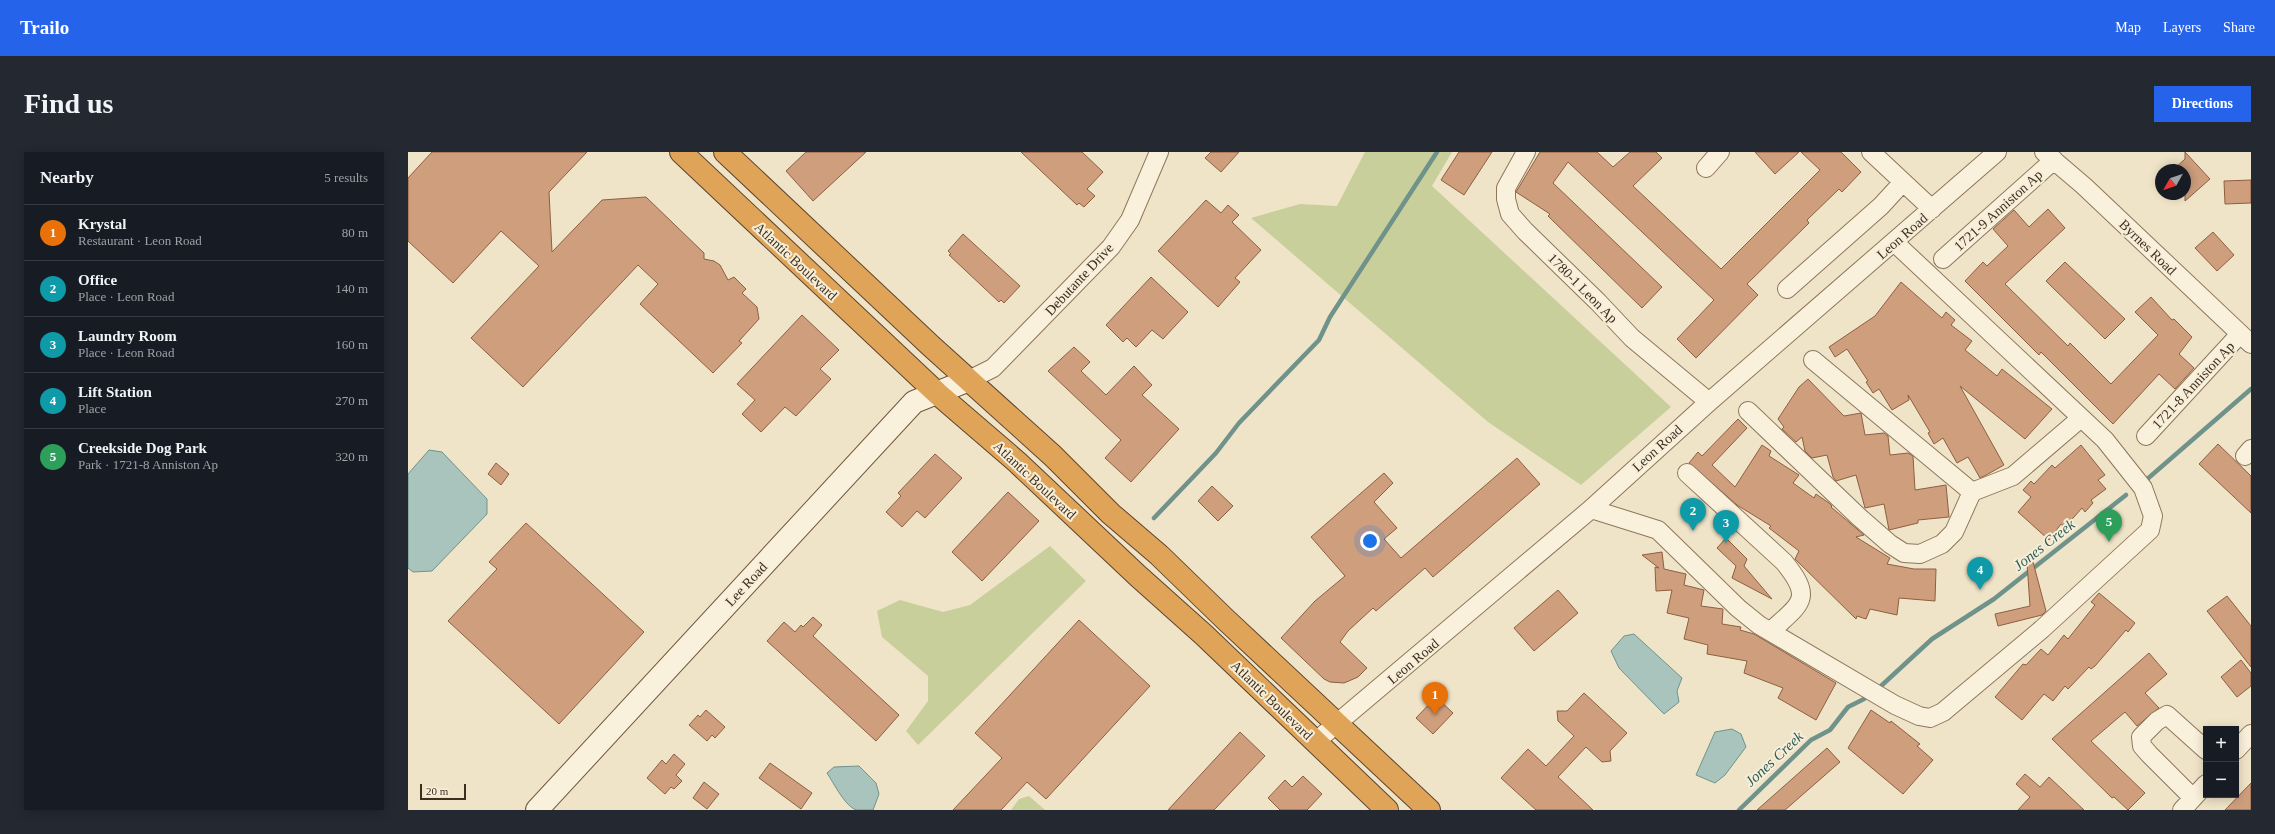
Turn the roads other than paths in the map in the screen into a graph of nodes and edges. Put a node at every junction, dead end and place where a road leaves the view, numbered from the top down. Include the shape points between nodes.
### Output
1 (681, 152) edge
2 (725, 152) edge
3 (1159, 152) edge
4 (1526, 152) edge
5 (1720, 152) edge
6 (1871, 152) edge
7 (1997, 152) edge
8 (2049, 156) edge
9 (1706, 168) dead end
10 (1903, 182) junction
11 (1932, 210) junction
12 (1894, 242) junction
13 (1942, 259) dead end
14 (1788, 289) dead end
15 (2246, 339) edge
16 (1813, 360) dead end
17 (969, 380) junction
18 (938, 394) junction
19 (1709, 402) junction
20 (1748, 411) dead end
21 (2080, 418) junction
22 (2146, 436) dead end
23 (1687, 473) dead end
24 (1972, 492) junction
25 (1591, 509) junction
26 (1771, 631) junction
27 (1338, 724) junction
28 (2251, 734) edge
29 (1315, 742) junction
30 (2203, 747) edge
31 (2239, 747) edge
32 (2203, 787) edge
33 (2188, 804) edge
34 (537, 810) edge
35 (1387, 810) edge
36 (1429, 810) edge

1 - 18 highway, Atlantic Boulevard
2 - 17 highway, Atlantic Boulevard via 861,282
3 - 17 street, Debutante Drive via 1130,220 1111,247 993,368
4 - 19 street, 1780-1 Leon Ap via 1506,188 1510,214 1632,338
5 - 9 street
6 - 10 street
7 - 11 street, Leon Road
8 - 13 street, 1721-9 Anniston Ap
8 - 15 street, Byrnes Road
10 - 11 street
10 - 14 street via 1881,206
11 - 12 street, Leon Road
12 - 19 street, Leon Road
12 - 21 street
15 - 22 street, 1721-8 Anniston Ap
16 - 24 street
17 - 18 street, Lee Road
17 - 27 highway, Atlantic Boulevard via 1053,456 1111,514 1160,555
18 - 29 highway, Atlantic Boulevard via 1017,462
18 - 34 street, Lee Road via 914,402
19 - 25 street, Leon Road
20 - 24 street via 1875,532 1904,552 1920,554 1942,544 1954,532
21 - 24 street via 2013,476
21 - 26 street via 2105,440 2143,488 2152,516 2150,530 2042,629 1943,712 1930,718 1919,716
23 - 26 street via 1784,562 1797,578 1802,591 1800,604
25 - 26 street via 1658,530 1738,608
25 - 27 street, Leon Road
27 - 29 street, Leon Road
27 - 36 highway, Atlantic Boulevard
28 - 31 street
29 - 35 highway, Atlantic Boulevard
30 - 33 street via 2167,715 2141,737 2142,746
32 - 33 street

